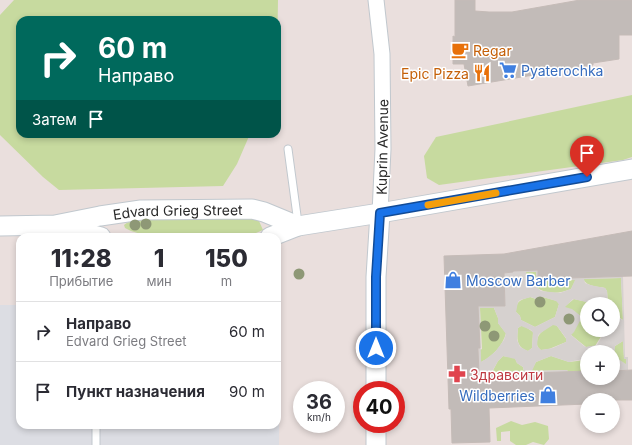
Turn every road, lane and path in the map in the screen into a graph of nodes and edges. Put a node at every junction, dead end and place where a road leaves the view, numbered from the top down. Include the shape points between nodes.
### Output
1 (376, 0) edge
2 (288, 149) dead end
3 (632, 169) edge
4 (380, 213) junction
5 (0, 226) edge
6 (298, 226) junction
7 (100, 230) edge
8 (280, 233) edge
9 (376, 381) edge
10 (96, 429) edge
11 (376, 433) edge
12 (96, 445) edge
13 (376, 445) edge

1 - 4 street, Kuprin Avenue via 382,54 383,149
2 - 6 lane
3 - 4 street
4 - 6 street
4 - 9 street, Kuprin Avenue via 376,277
5 - 7 street, Edvard Grieg Street via 55,225
6 - 7 street, Edvard Grieg Street via 252,209 141,210
6 - 8 street
10 - 12 lane
11 - 13 street

